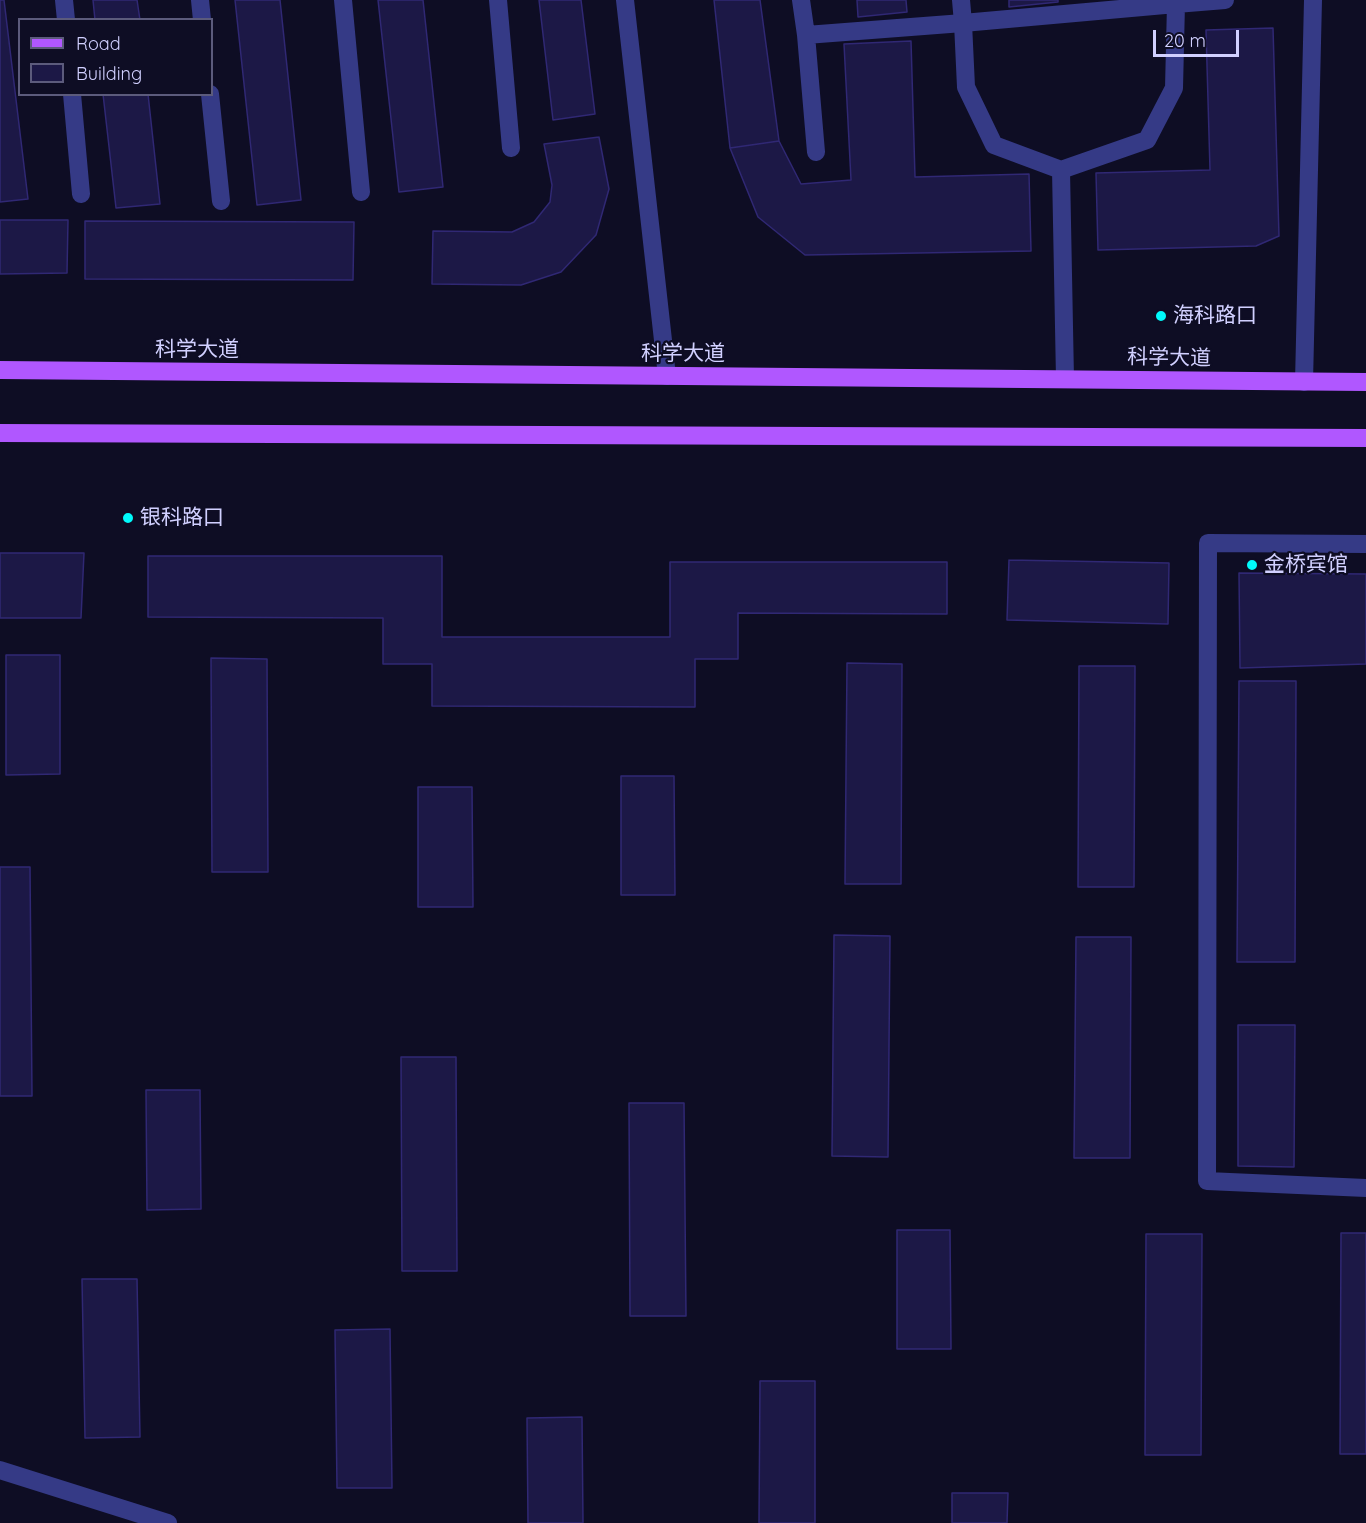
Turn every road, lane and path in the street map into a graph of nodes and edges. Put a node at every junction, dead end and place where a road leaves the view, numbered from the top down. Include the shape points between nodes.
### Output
1 (64, 0) edge
2 (200, 0) edge
3 (343, 0) edge
4 (498, 0) edge
5 (625, 0) edge
6 (801, 0) edge
7 (961, 0) edge
8 (1225, 0) edge
9 (1313, 0) edge
10 (1176, 4) junction
11 (1100, 6) edge
12 (66, 18) edge
13 (202, 18) edge
14 (963, 23) junction
15 (806, 35) junction
16 (72, 96) edge
17 (210, 96) edge
18 (511, 148) dead end
19 (816, 152) dead end
20 (1062, 170) junction
21 (361, 192) dead end
22 (81, 194) dead end
23 (221, 201) dead end
24 (0, 370) edge
25 (666, 376) junction
26 (1065, 380) junction
27 (1304, 382) junction
28 (1366, 382) edge
29 (0, 433) edge
30 (1366, 438) edge
31 (1366, 544) edge
32 (1366, 1188) edge
33 (0, 1470) edge
34 (168, 1523) edge

1 - 12 street
2 - 13 street
3 - 21 street
4 - 18 street
5 - 25 street
6 - 15 street
7 - 14 street
8 - 10 street
9 - 27 street
10 - 11 street
10 - 20 street via 1174,88 1147,140
11 - 14 street
14 - 15 street
14 - 20 street via 966,87 994,145
15 - 19 street
16 - 22 street
17 - 23 street
20 - 26 street
24 - 25 main road, 科学大道
25 - 26 main road, 科学大道
26 - 27 main road, 科学大道
27 - 28 main road, 科学大道
29 - 30 main road
31 - 32 street via 1208,543 1207,1146 1207,1181
33 - 34 street

